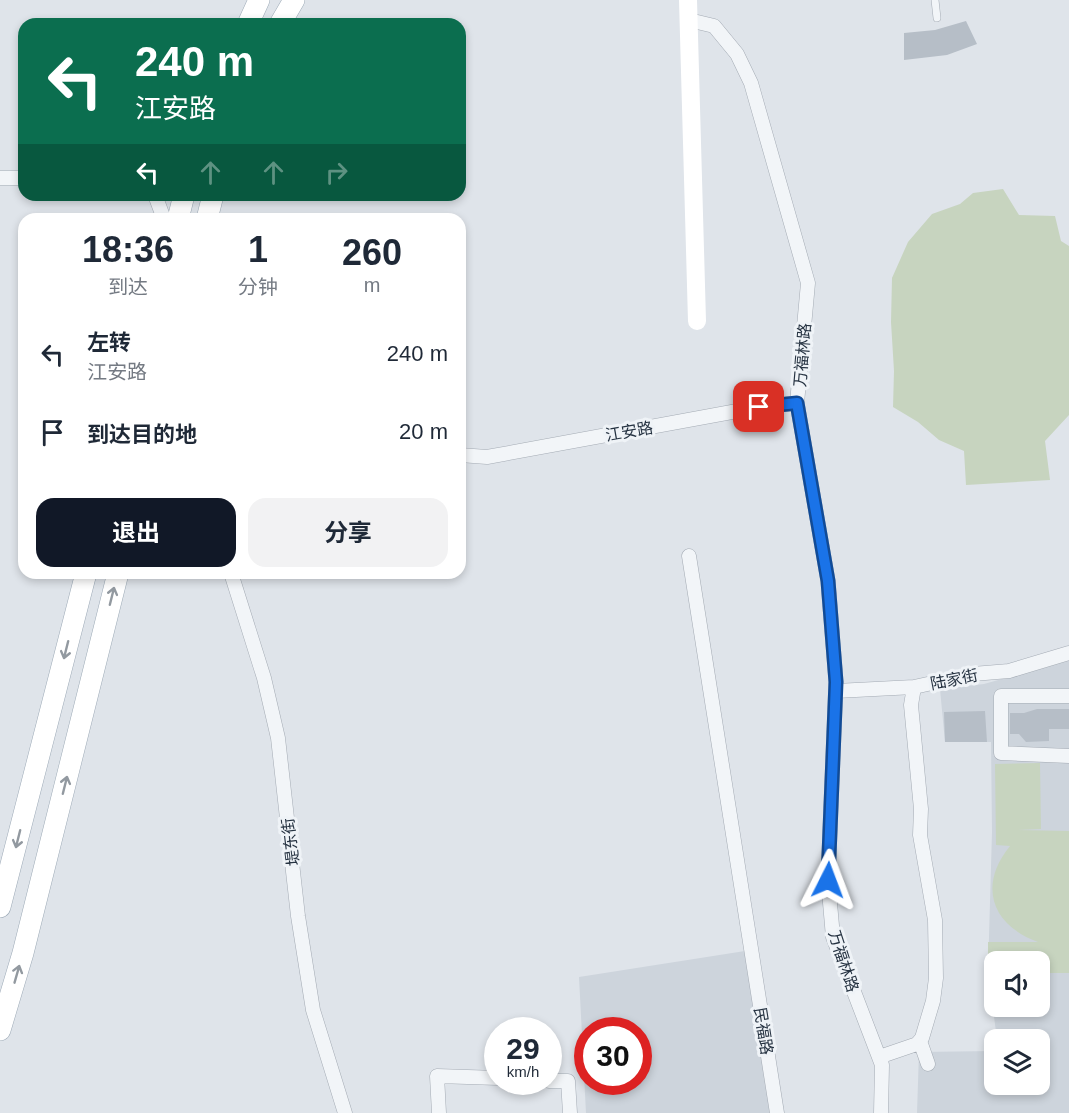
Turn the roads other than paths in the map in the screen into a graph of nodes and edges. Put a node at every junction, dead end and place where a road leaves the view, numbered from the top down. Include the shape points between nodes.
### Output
1 (259, 0) edge
2 (294, 0) edge
3 (688, 0) edge
4 (935, 0) edge
5 (251, 18) edge
6 (284, 18) edge
7 (937, 18) dead end
8 (689, 20) junction
9 (0, 178) edge
10 (18, 178) edge
11 (697, 321) dead end
12 (797, 403) junction
13 (466, 455) edge
14 (689, 556) dead end
15 (84, 579) edge
16 (116, 579) edge
17 (233, 579) edge
18 (1069, 653) edge
19 (914, 687) junction
20 (836, 691) junction
21 (1069, 696) edge
22 (1069, 756) edge
23 (0, 907) edge
24 (0, 1030) edge
25 (920, 1041) junction
26 (879, 1057) junction
27 (928, 1064) dead end
28 (484, 1078) edge
29 (562, 1082) edge
30 (345, 1113) edge
31 (439, 1113) edge
32 (570, 1113) edge
33 (777, 1113) edge
34 (881, 1113) edge

1 - 5 main road
2 - 6 main road
3 - 8 street
4 - 7 lane
8 - 11 street
8 - 12 street, 万福林路 via 714,26 737,54 751,83 808,283
9 - 10 street
12 - 13 street, 江安路 via 487,457
12 - 20 street, 万福林路 via 828,581
14 - 33 street, 民福路
15 -> 23 main road
24 -> 16 main road via 23,953
17 - 30 street, 堤东街 via 278,738 313,1010
18 - 19 street, 陆家街 via 1009,671 973,674
19 - 20 street, 陆家街
19 - 25 street via 911,705 920,835 935,920 936,978
20 - 26 street, 万福林路 via 828,880 833,937
21 - 22 street via 1001,696 1000,753
25 - 26 street
25 - 27 street
26 - 34 street, 万福林路
28 - 31 street via 436,1076
29 - 32 street via 568,1082

